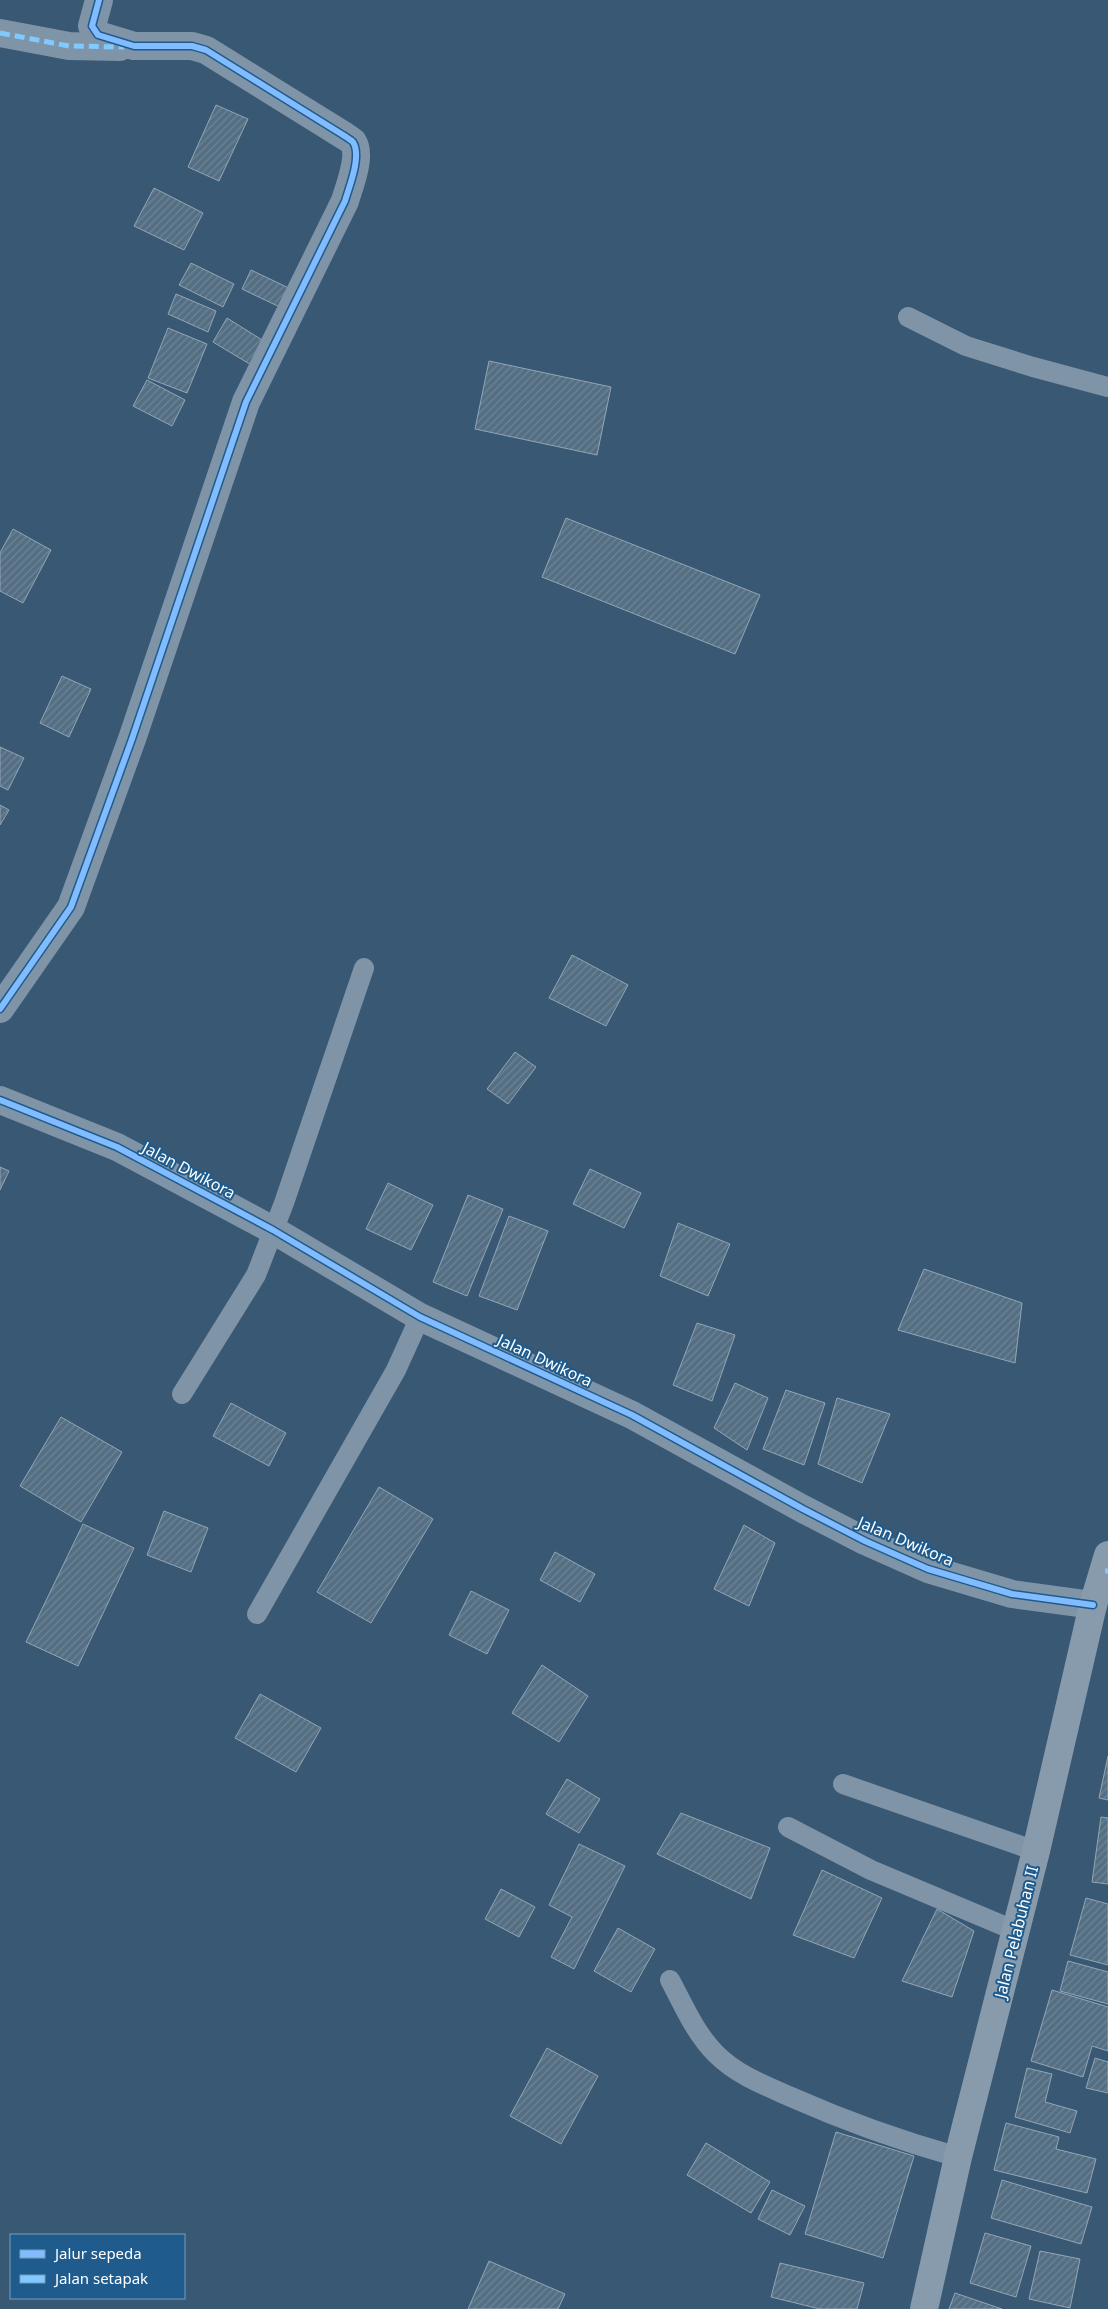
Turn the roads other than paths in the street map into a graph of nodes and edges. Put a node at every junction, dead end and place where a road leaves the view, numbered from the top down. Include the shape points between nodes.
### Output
1 (99, 0) edge
2 (0, 33) edge
3 (134, 46) junction
4 (908, 317) dead end
5 (1108, 387) edge
6 (364, 968) dead end
7 (0, 1009) edge
8 (0, 1100) edge
9 (273, 1230) junction
10 (420, 1318) junction
11 (182, 1394) dead end
12 (1107, 1566) edge
13 (1093, 1605) junction
14 (257, 1614) dead end
15 (843, 1784) dead end
16 (788, 1827) dead end
17 (1036, 1851) junction
18 (1016, 1931) junction
19 (670, 1980) dead end
20 (958, 2157) junction
21 (924, 2309) edge

1 - 3 street via 92,26 95,31 103,38
2 - 3 street via 69,46
3 - 7 street via 192,46 206,50 344,135 353,142 356,166 345,201 246,402 132,739 71,907
4 - 5 lane via 966,346
6 - 9 lane
8 - 9 street, Jalan Dwikora via 116,1147
9 - 10 street, Jalan Dwikora
9 - 11 lane via 256,1275
10 - 13 street, Jalan Dwikora via 632,1415 803,1509 928,1569 1012,1594
10 - 14 lane via 396,1370
12 - 13 main road, Jalan Pelabuhan II
13 - 17 main road, Jalan Pelabuhan II
15 - 17 lane
16 - 18 lane via 871,1870
17 - 18 main road, Jalan Pelabuhan II
18 - 20 main road, Jalan Pelabuhan II
19 - 20 lane via 697,2033 717,2055 746,2077 902,2141
20 - 21 main road, Jalan Pelabuhan II

